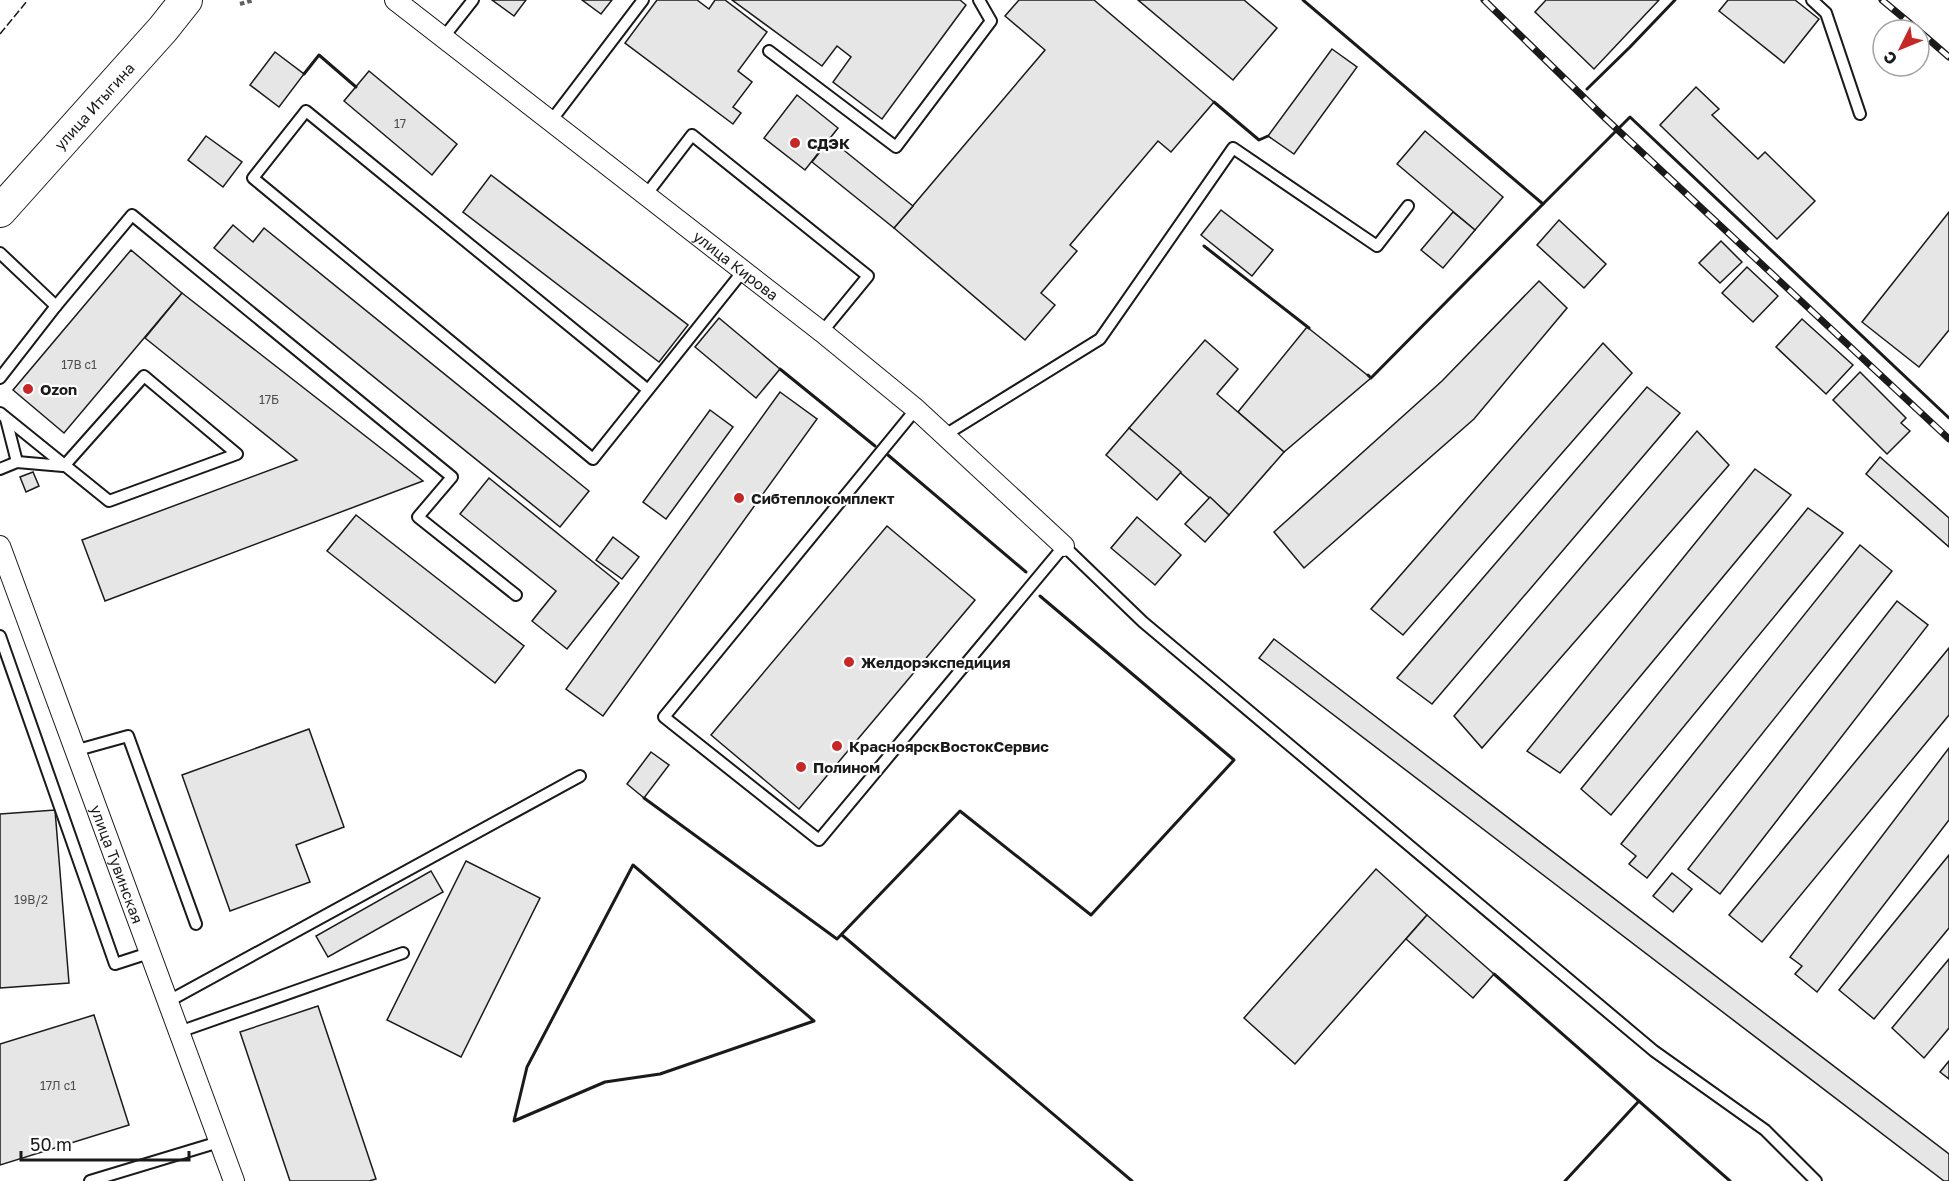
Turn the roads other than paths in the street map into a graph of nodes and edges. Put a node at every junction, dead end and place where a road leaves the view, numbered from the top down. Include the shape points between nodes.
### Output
1 (186, 0) edge
2 (395, 0) edge
3 (473, 0) edge
4 (643, 0) edge
5 (979, 0) edge
6 (1812, 0) edge
7 (443, 38) junction
8 (769, 51) dead end
9 (1860, 114) dead end
10 (551, 121) junction
11 (646, 195) junction
12 (1408, 206) dead end
13 (0, 211) edge
14 (0, 253) edge
15 (743, 271) junction
16 (56, 306) junction
17 (822, 332) junction
18 (0, 378) edge
19 (648, 390) junction
20 (916, 409) junction
21 (3, 416) edge
22 (945, 435) junction
23 (17, 462) junction
24 (64, 466) junction
25 (0, 469) edge
26 (1064, 546) junction
27 (2, 560) edge
28 (516, 595) dead end
29 (0, 636) edge
30 (74, 751) junction
31 (580, 776) dead end
32 (196, 924) dead end
33 (149, 953) junction
34 (404, 953) dead end
35 (167, 1002) junction
36 (179, 1032) junction
37 (219, 1142) junction
38 (1811, 1179) edge
39 (90, 1181) edge
40 (234, 1181) edge

1 - 13 main road, улица Итыгина
2 - 7 street, улица Кирова
3 - 7 lane
4 - 10 lane
5 - 8 lane via 991,21 896,147
6 - 9 lane via 1826,13
7 - 10 street, улица Кирова
10 - 11 street, улица Кирова
11 - 15 street, улица Кирова
11 - 17 lane via 692,135 868,276
12 - 22 lane via 1377,246 1233,148 1100,339
14 - 16 lane
15 - 17 street, улица Кирова
15 - 19 lane
16 - 18 lane
16 - 28 lane via 132,215 452,477 418,517
17 - 20 street, улица Кирова
19 - 19 lane via 594,459 253,178 306,111
20 - 22 street, улица Кирова
20 - 26 lane via 664,717 819,840
21 - 23 lane
21 - 24 lane
22 - 26 street, улица Кирова
23 - 24 lane
23 - 25 lane
24 - 24 lane via 144,376 237,454 109,501
26 - 38 lane via 1143,622 1654,1051 1765,1130
27 - 30 street, улица Тувинская
29 - 33 lane via 115,964
30 - 32 lane via 128,736
30 - 33 street, улица Тувинская
31 - 35 lane
33 - 35 street, улица Тувинская
34 - 36 lane
35 - 36 street, улица Тувинская
36 - 37 street, улица Тувинская
37 - 39 lane
37 - 40 street, улица Тувинская

